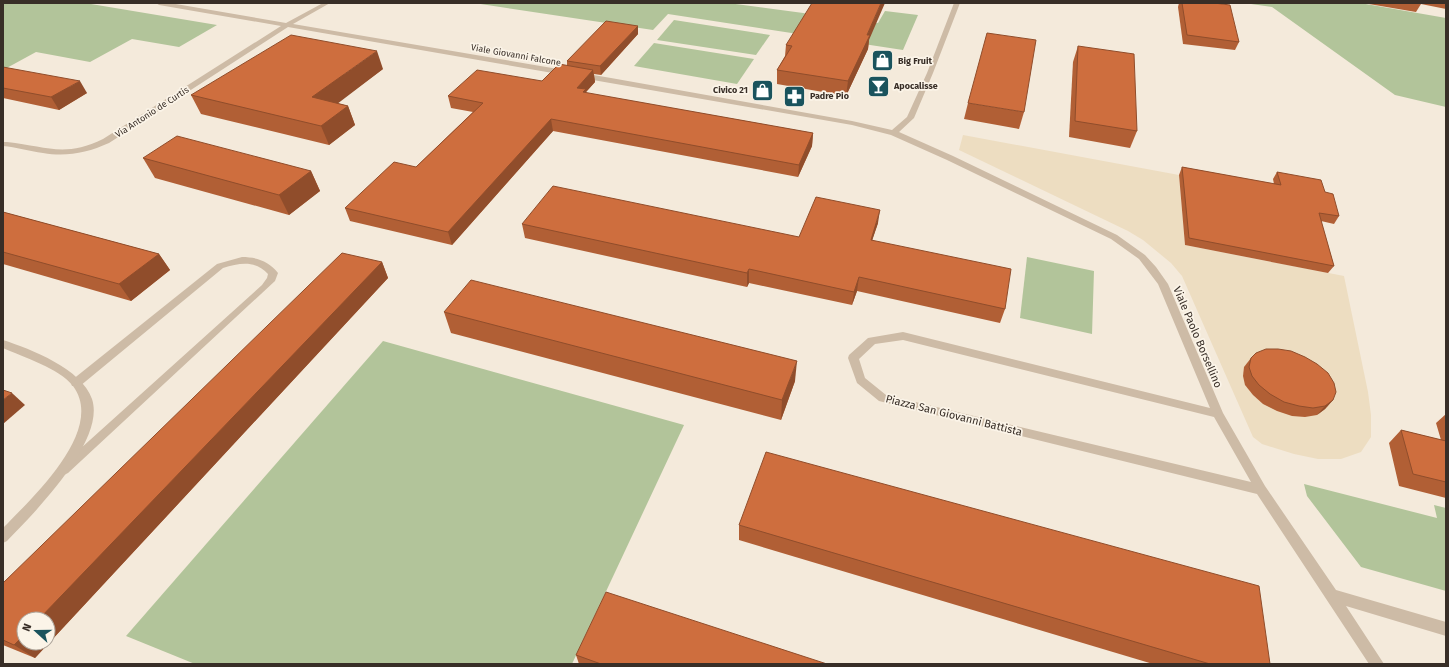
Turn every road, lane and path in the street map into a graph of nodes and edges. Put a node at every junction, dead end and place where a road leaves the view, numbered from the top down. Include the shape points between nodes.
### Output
1 (159, 3) edge
2 (327, 3) edge
3 (957, 3) edge
4 (288, 24) junction
5 (894, 133) junction
6 (3, 144) edge
7 (3, 344) edge
8 (76, 383) junction
9 (1218, 414) junction
10 (58, 476) junction
11 (1261, 490) junction
12 (3, 537) edge
13 (1330, 595) junction
14 (1446, 629) edge
15 (1377, 664) edge

1 - 4 street, Viale Giovanni Falcone
2 - 4 street, Via Antonio de Curtis
3 - 5 street via 910,118
4 - 5 street, Viale Giovanni Falcone via 852,123
4 - 6 street, Via Antonio de Curtis via 94,147 80,152 52,153
5 - 9 street, Viale Paolo Borsellino via 1114,237 1139,253 1163,284
7 - 8 street via 57,370
8 - 10 street via 84,394 87,408 86,424 77,448
8 - 10 street via 220,266 250,260 263,264 273,273 272,279 265,287
9 - 11 street, Viale Paolo Borsellino
9 - 11 street, Piazza San Giovanni Battista via 903,336 872,341 853,358 860,380 883,398
10 - 12 street
11 - 13 street, Viale Paolo Borsellino
13 - 14 street
13 - 15 street, Viale Paolo Borsellino

